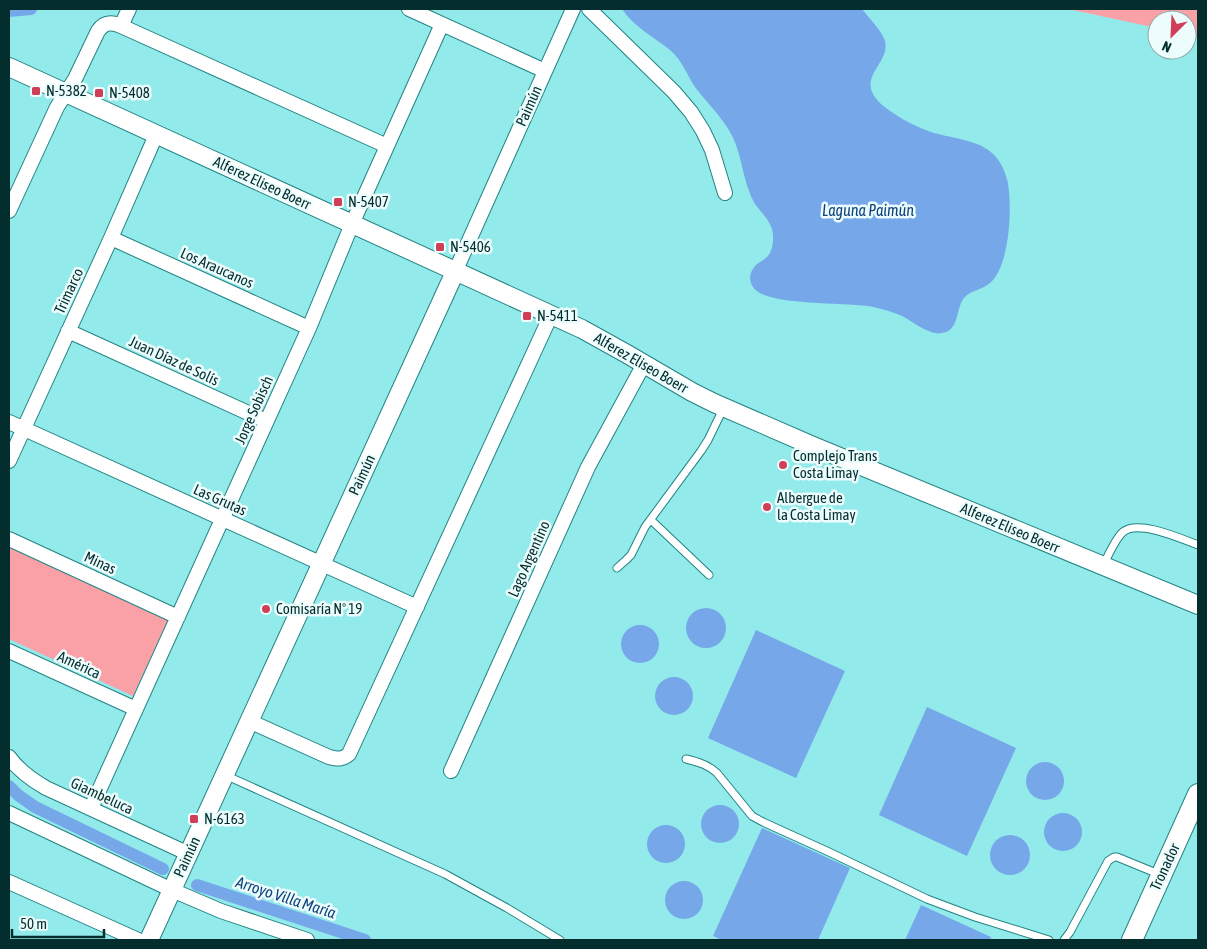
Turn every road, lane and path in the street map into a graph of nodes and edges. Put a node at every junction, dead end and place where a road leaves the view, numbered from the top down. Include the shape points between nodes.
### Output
1 (129, 9) edge
2 (409, 9) edge
3 (573, 9) edge
4 (589, 9) edge
5 (442, 24) junction
6 (121, 26) junction
7 (9, 67) edge
8 (545, 70) junction
9 (66, 93) junction
10 (156, 134) junction
11 (387, 146) junction
12 (724, 193) dead end
13 (9, 211) edge
14 (352, 224) junction
15 (111, 238) junction
16 (455, 272) junction
17 (551, 315) junction
18 (308, 328) junction
19 (68, 331) junction
20 (644, 364) junction
21 (724, 407) junction
22 (266, 421) junction
23 (9, 422) edge
24 (23, 429) junction
25 (9, 461) edge
26 (222, 519) junction
27 (651, 520) junction
28 (9, 539) edge
29 (1198, 546) edge
30 (321, 564) junction
31 (1103, 566) junction
32 (617, 568) dead end
33 (709, 574) dead end
34 (1198, 605) edge
35 (418, 607) junction
36 (178, 617) junction
37 (9, 651) edge
38 (136, 709) junction
39 (250, 721) junction
40 (9, 757) edge
41 (686, 759) dead end
42 (451, 771) dead end
43 (225, 775) junction
44 (1198, 794) edge
45 (91, 808) junction
46 (9, 813) edge
47 (188, 854) junction
48 (1161, 875) junction
49 (9, 882) edge
50 (172, 890) junction
51 (138, 940) edge
52 (149, 940) edge
53 (307, 940) edge
54 (560, 940) edge
55 (1049, 940) edge
56 (1064, 940) edge
57 (1132, 940) edge

1 - 6 street
2 - 5 street
3 - 8 street, Paimún
4 - 12 street via 691,112 712,150
5 - 8 street
5 - 11 street, Jorge Sobisch
6 - 9 street via 111,23 101,26
6 - 11 street
7 - 9 street, Alferez Eliseo Boerr
8 - 16 street, Paimún
9 - 10 street, Alferez Eliseo Boerr
9 - 13 street via 55,110
10 - 14 street, Alferez Eliseo Boerr
10 - 15 street, Trimarco
11 - 14 street, Jorge Sobisch
14 - 16 street, Alferez Eliseo Boerr
14 - 18 street, Jorge Sobisch
15 - 18 street, Los Araucanos
15 - 19 street, Trimarco
16 - 17 street, Alferez Eliseo Boerr
16 - 30 street, Paimún
17 - 20 street, Alferez Eliseo Boerr
17 - 35 street
18 - 22 street, Jorge Sobisch
19 - 22 street, Juan Díaz de Solís
19 - 24 street, Trimarco
20 - 21 street, Alferez Eliseo Boerr
20 - 42 street, Lago Argentino via 588,467
21 - 27 lane via 708,440
21 - 31 street, Alferez Eliseo Boerr
22 - 26 street, Jorge Sobisch
23 - 24 street, Las Grutas
24 - 25 street, Trimarco
24 - 26 street, Las Grutas
26 - 30 street, Las Grutas
26 - 36 street, Jorge Sobisch
27 - 32 lane via 640,534 631,555
27 - 33 lane
28 - 36 street, Minas
29 - 31 lane via 1150,528 1131,528 1123,532
30 - 35 street, Las Grutas
30 - 39 street, Paimún
31 - 34 street, Alferez Eliseo Boerr
35 - 39 street via 353,747 344,758 329,757
36 - 38 street, Jorge Sobisch
37 - 38 street, América
38 - 45 street, Jorge Sobisch
39 - 43 street, Paimún
40 - 45 street, Giambeluca via 33,780
41 - 55 lane via 698,761 717,773 752,816 763,822 927,899
43 - 47 street, Paimún
43 - 54 lane via 445,874
44 - 48 main road, Tronador
45 - 47 street, Giambeluca
46 - 50 street
47 - 50 street, Paimún
48 - 56 lane via 1117,856 1110,858
48 - 57 main road, Tronador
49 - 51 street
50 - 52 street, Paimún
50 - 53 street

